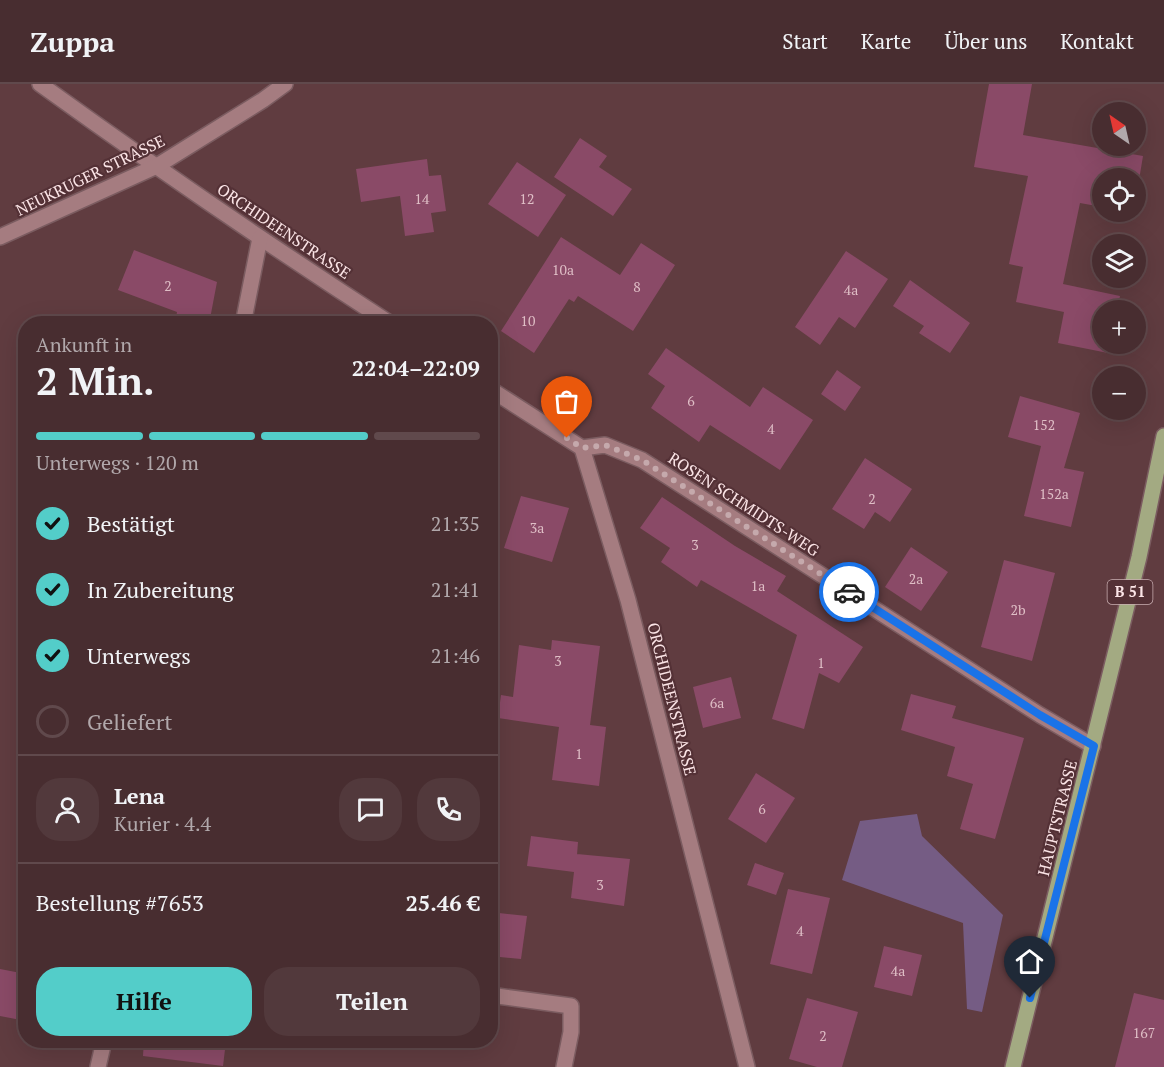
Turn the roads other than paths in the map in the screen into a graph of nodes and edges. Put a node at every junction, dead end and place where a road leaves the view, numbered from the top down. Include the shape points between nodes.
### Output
1 (40, 84) edge
2 (285, 84) edge
3 (157, 166) junction
4 (0, 237) edge
5 (260, 238) junction
6 (245, 316) edge
7 (379, 316) edge
8 (498, 394) edge
9 (1164, 436) edge
10 (582, 448) junction
11 (1094, 746) junction
12 (498, 996) edge
13 (102, 1048) edge
14 (98, 1067) edge
15 (564, 1067) edge
16 (747, 1067) edge
17 (1013, 1067) edge

1 - 3 street, ORCHIDEENSTRASSE
2 - 3 street, NEUKRUGER STRASSE
3 - 4 street, NEUKRUGER STRASSE
3 - 5 street, ORCHIDEENSTRASSE
5 - 6 street
5 - 7 street, ORCHIDEENSTRASSE
8 - 10 street
9 - 11 main road, HAUPTSTRASSE / B 51
10 - 11 street, ROSEN SCHMIDTS-WEG via 605,445 642,460
10 - 16 street, ORCHIDEENSTRASSE via 628,600
11 - 17 main road, HAUPTSTRASSE / B 51
12 - 15 street via 571,1006
13 - 14 street

